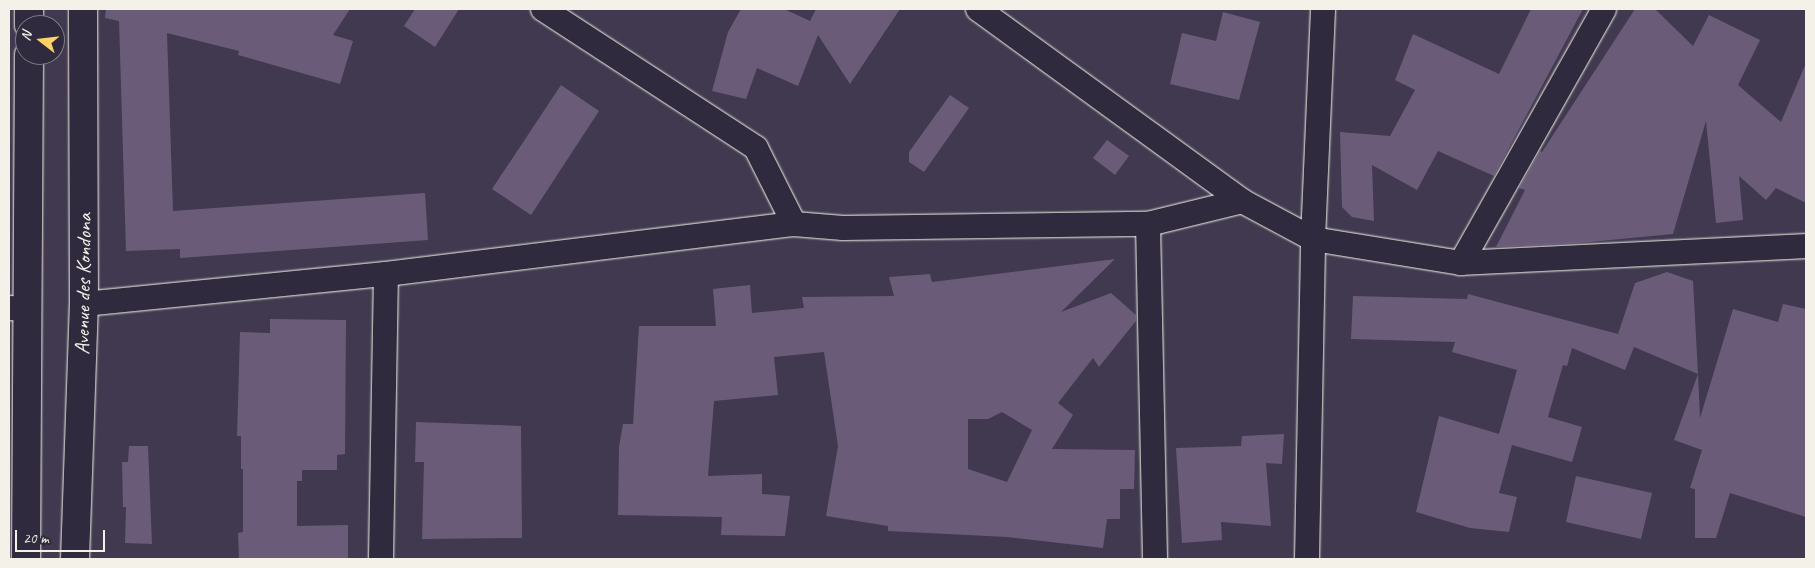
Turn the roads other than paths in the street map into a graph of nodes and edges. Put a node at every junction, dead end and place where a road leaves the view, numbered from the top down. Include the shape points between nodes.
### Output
1 (82, 9) edge
2 (543, 9) edge
3 (978, 9) edge
4 (1324, 9) edge
5 (1604, 9) edge
6 (29, 65) edge
7 (1242, 201) junction
8 (794, 224) junction
9 (1148, 224) junction
10 (1312, 239) junction
11 (1806, 246) edge
12 (1462, 263) junction
13 (386, 274) junction
14 (84, 304) junction
15 (19, 308) edge
16 (20, 554) edge
17 (75, 559) edge
18 (381, 559) edge
19 (1155, 559) edge
20 (1307, 559) edge

1 - 14 street, Avenue des Kondona
2 - 8 street via 756,148
3 - 7 street
4 - 10 street
5 - 12 street
6 - 15 street
7 - 9 street
7 - 10 street
8 - 9 street via 843,228
8 - 13 street
9 - 19 street
10 - 12 street
10 - 20 street
11 - 12 street
13 - 14 street
13 - 18 street
14 - 17 street, Avenue des Kondona
15 - 16 street

